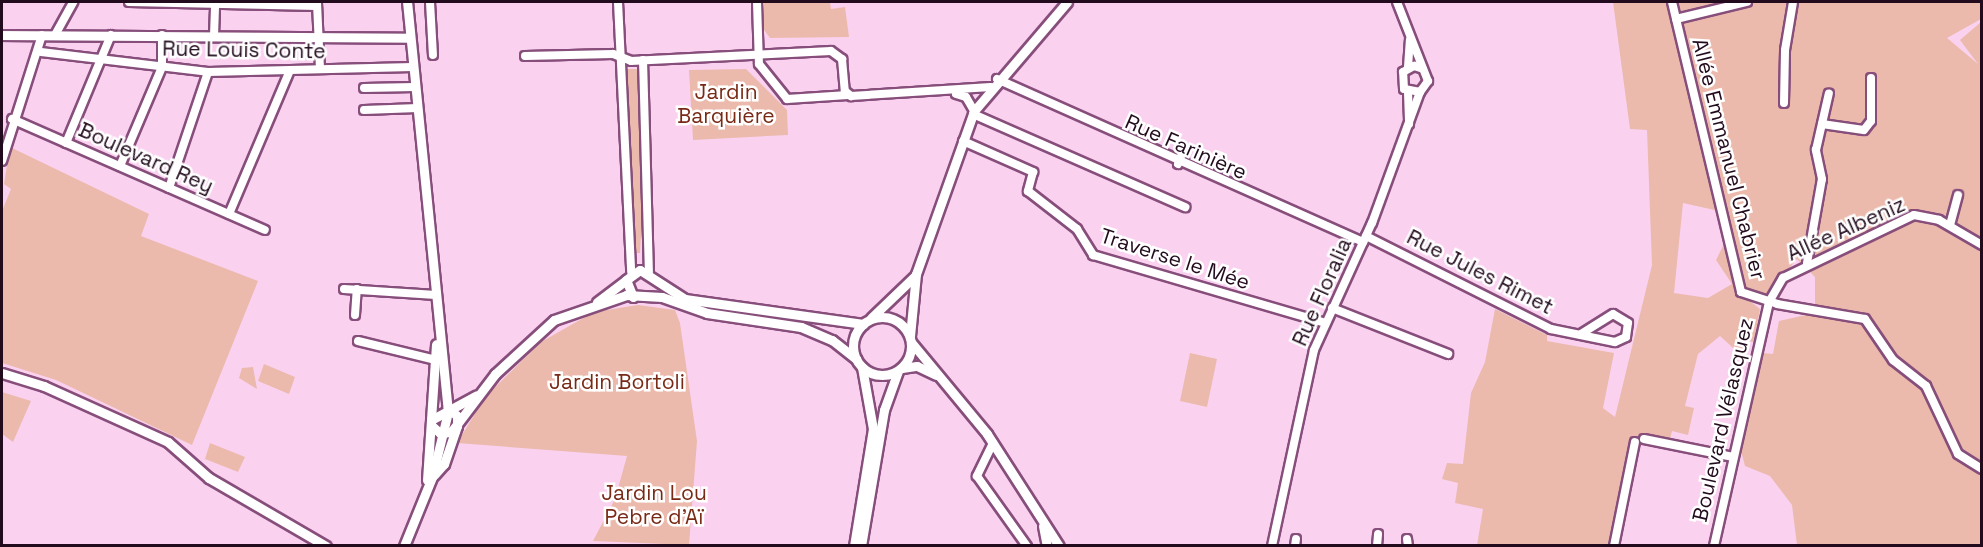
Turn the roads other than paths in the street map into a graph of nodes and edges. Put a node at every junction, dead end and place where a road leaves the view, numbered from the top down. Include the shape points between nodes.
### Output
1 (71, 2) edge
2 (129, 2) edge
3 (407, 2) edge
4 (430, 2) edge
5 (618, 2) edge
6 (757, 2) edge
7 (1067, 2) edge
8 (1397, 2) edge
9 (1672, 2) edge
10 (1747, 2) edge
11 (1793, 2) edge
12 (317, 4) edge
13 (215, 7) junction
14 (1676, 19) junction
15 (1408, 24) junction
16 (2, 35) edge
17 (42, 35) junction
18 (55, 35) junction
19 (111, 35) junction
20 (162, 36) junction
21 (214, 36) junction
22 (318, 37) junction
23 (409, 38) junction
24 (40, 52) junction
25 (433, 55) dead end
26 (525, 56) dead end
27 (759, 56) junction
28 (620, 57) junction
29 (643, 60) junction
30 (101, 61) junction
31 (1408, 67) junction
32 (413, 68) junction
33 (161, 69) junction
34 (320, 69) junction
35 (1424, 69) junction
36 (290, 70) junction
37 (208, 72) junction
38 (1871, 78) dead end
39 (997, 79) junction
40 (415, 87) junction
41 (991, 87) junction
42 (364, 88) dead end
43 (952, 92) junction
44 (1408, 92) junction
45 (1420, 92) junction
46 (1829, 93) dead end
47 (848, 95) junction
48 (1784, 104) dead end
49 (418, 108) junction
50 (364, 110) dead end
51 (974, 113) junction
52 (12, 119) junction
53 (1822, 124) junction
54 (1408, 129) junction
55 (963, 141) junction
56 (66, 142) junction
57 (1183, 151) dead end
58 (2, 161) edge
59 (1178, 164) junction
60 (120, 166) junction
61 (169, 188) junction
62 (1958, 195) dead end
63 (1185, 207) dead end
64 (229, 214) junction
65 (1950, 225) junction
66 (265, 230) dead end
67 (1365, 239) junction
68 (1982, 245) edge
69 (1807, 263) junction
70 (916, 274) junction
71 (651, 276) junction
72 (629, 277) junction
73 (344, 289) dead end
74 (357, 289) junction
75 (436, 295) junction
76 (635, 298) junction
77 (646, 298) junction
78 (597, 302) junction
79 (1769, 302) junction
80 (1332, 308) junction
81 (355, 315) dead end
82 (866, 322) junction
83 (1325, 322) junction
84 (1580, 334) junction
85 (438, 336) junction
86 (911, 339) junction
87 (358, 341) dead end
88 (1448, 354) dead end
89 (432, 359) junction
90 (859, 363) junction
91 (900, 369) junction
92 (2, 373) edge
93 (944, 380) junction
94 (477, 395) junction
95 (448, 407) junction
96 (431, 422) junction
97 (457, 426) junction
98 (446, 433) junction
99 (1644, 439) dead end
100 (1635, 442) dead end
101 (993, 443) junction
102 (1732, 457) junction
103 (1982, 469) edge
104 (432, 477) junction
105 (427, 487) junction
106 (1039, 516) junction
107 (1378, 534) dead end
108 (326, 546) edge
109 (404, 546) edge
110 (854, 546) edge
111 (861, 546) edge
112 (1027, 546) edge
113 (1047, 546) edge
114 (1059, 546) edge
115 (1272, 546) edge
116 (1377, 546) edge
117 (1614, 546) edge
118 (1714, 546) edge

1 - 18 street
2 - 13 street
3 - 23 street
4 - 25 street
5 - 28 street
6 - 27 street
7 - 39 street
8 - 15 street
9 - 14 street, Allée Emmanuel Chabrier
10 - 14 street
11 - 48 street via 1785,50
12 - 13 street
12 - 22 street
13 - 21 street
14 - 79 street, Allée Emmanuel Chabrier via 1738,286 1747,296
15 - 31 street
15 - 35 street
16 - 17 street
17 - 18 street
17 - 24 street
18 - 19 street
19 - 20 street
19 - 30 street
20 - 21 street
20 - 33 street
21 - 22 street
22 - 23 street
22 - 34 street
23 - 32 street
24 - 30 street, Rue Louis Conte
24 - 52 street
26 - 28 street
27 - 29 street
27 - 47 street via 767,75 792,100
27 - 47 street via 836,52 842,59
28 - 29 street
28 - 72 street
29 - 71 street
30 - 33 street, Rue Louis Conte
30 - 56 street
31 - 35 street
31 - 44 street via 1400,80
32 - 34 street, Rue Louis Conte
32 - 40 street
33 - 37 street, Rue Louis Conte
33 - 60 street
34 - 36 street, Rue Louis Conte
35 - 45 street via 1428,81
36 - 37 street, Rue Louis Conte
36 - 64 street
37 - 61 street
38 - 53 street via 1871,121 1864,130
39 - 41 street
39 - 59 street, Rue Farinière
40 - 42 street
40 - 49 street
41 - 43 street
41 - 51 street
43 - 47 street
43 - 51 street via 966,97
44 - 45 street
44 - 54 street, Rue Floralia
45 - 54 street, Rue Floralia
46 - 53 street
49 - 50 street
49 - 75 street
51 - 55 street
51 - 63 street
52 - 56 street, Boulevard Rey
52 - 58 street
53 - 69 street via 1816,150 1822,179
54 - 67 street, Rue Floralia
55 - 70 street
55 - 83 street, Traverse le Mée via 1033,172 1028,190 1077,229 1093,255
56 - 60 street, Boulevard Rey
57 - 59 street
59 - 67 street, Rue Farinière
60 - 61 street, Boulevard Rey
61 - 64 street, Boulevard Rey
62 - 65 street
64 - 66 street, Boulevard Rey
65 - 68 street, Allée Albeniz
65 - 69 street, Allée Albeniz via 1927,215 1907,217
67 - 80 street, Rue Floralia
67 - 84 street, Rue Jules Rimet via 1544,326
69 - 79 street, Allée Albeniz via 1783,278
70 - 82 street
70 - 86 street
71 - 72 street
71 - 77 street
71 - 82 street via 685,299
72 - 76 street
72 - 78 street
73 - 74 street
74 - 75 street
74 - 81 street
75 - 85 street
76 - 77 street
76 - 78 street
77 - 90 street via 662,297 706,313 809,330
78 - 94 street via 543,329
79 - 102 street, Boulevard Vélasquez
79 - 103 street, Allée Emmanuel Chabrier via 1865,319 1893,360 1926,386 1958,454
80 - 83 street, Rue Floralia
80 - 88 street
82 - 86 street via 898,321
82 - 90 street via 853,340
83 - 115 street, Rue Floralia via 1306,381
84 - 84 street, Rue Jules Rimet via 1622,340 1628,323 1613,314
85 - 89 street
85 - 95 street
86 - 91 street
86 - 93 street
87 - 89 street
89 - 96 street
90 - 91 street via 879,375
90 - 110 street via 873,429
91 - 93 street via 927,368
91 - 111 street via 884,410
92 - 108 street via 44,386 168,442 209,478
93 - 101 street
94 - 95 street
94 - 97 street
95 - 96 street
95 - 97 street via 458,416
95 - 98 street
96 - 98 street
96 - 105 street
97 - 98 street
97 - 104 street via 444,464
98 - 104 street
99 - 102 street
100 - 117 street
101 - 106 street
101 - 112 street via 977,476
102 - 118 street, Boulevard Vélasquez
104 - 105 street
105 - 109 street
106 - 113 street
106 - 114 street
107 - 116 street

